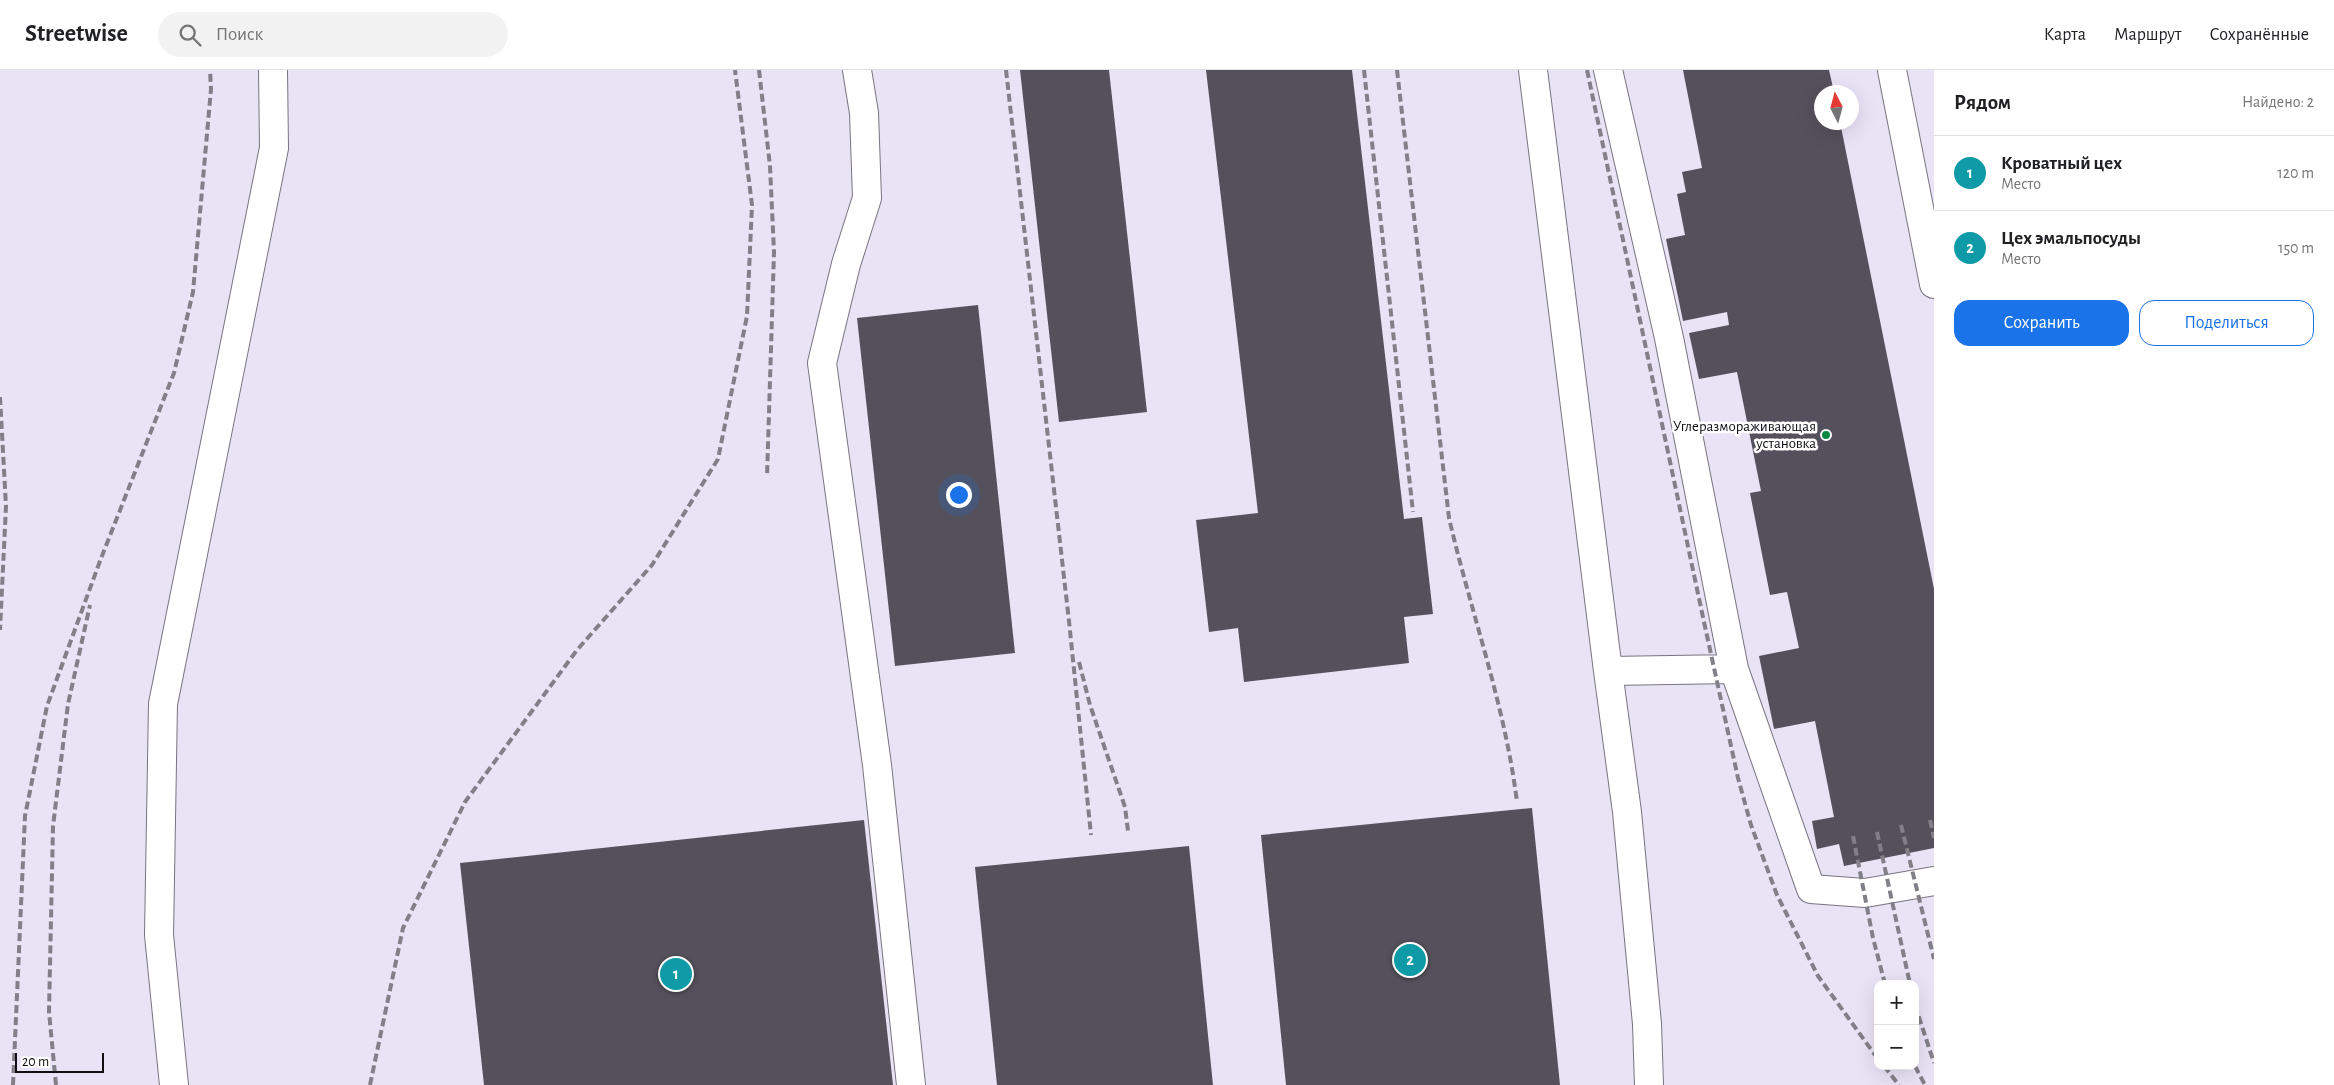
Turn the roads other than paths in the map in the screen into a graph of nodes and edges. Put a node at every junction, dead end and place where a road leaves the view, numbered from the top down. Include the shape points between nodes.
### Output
1 (273, 70) edge
2 (857, 70) edge
3 (1533, 70) edge
4 (1608, 70) edge
5 (1892, 70) edge
6 (1934, 284) edge
7 (1734, 668) junction
8 (1608, 671) junction
9 (1934, 881) edge
10 (174, 1085) edge
11 (911, 1085) edge
12 (1649, 1085) edge

1 - 10 lane via 274,148 163,704 159,935
2 - 11 lane via 864,113 867,198 846,264 822,363 877,765
3 - 8 lane
4 - 7 lane via 1669,338
5 - 6 lane
7 - 8 lane
7 - 9 lane via 1811,889 1865,893
8 - 12 lane via 1627,812 1647,1024

